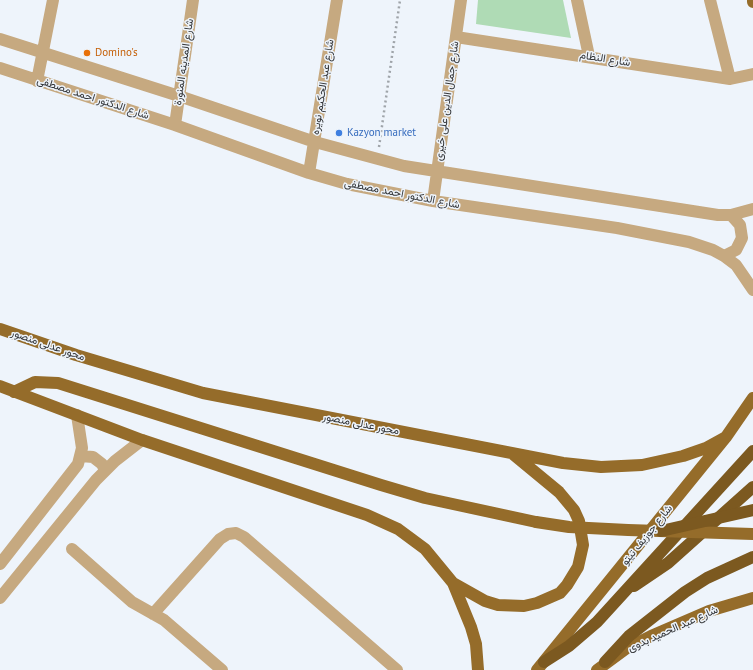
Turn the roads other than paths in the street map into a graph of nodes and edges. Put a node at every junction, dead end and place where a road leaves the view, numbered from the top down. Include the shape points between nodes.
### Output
1 (53, 0) edge
2 (193, 0) edge
3 (337, 0) edge
4 (461, 0) edge
5 (577, 0) edge
6 (710, 0) edge
7 (456, 37) junction
8 (0, 39) edge
9 (43, 54) junction
10 (590, 56) junction
11 (0, 68) edge
12 (753, 74) edge
13 (730, 79) junction
14 (37, 81) junction
15 (179, 96) junction
16 (175, 125) junction
17 (315, 142) junction
18 (437, 170) junction
19 (309, 173) junction
20 (433, 201) junction
21 (753, 209) edge
22 (731, 215) junction
23 (724, 256) junction
24 (753, 290) edge
25 (0, 329) edge
26 (0, 386) edge
27 (14, 392) junction
28 (753, 398) edge
29 (77, 416) junction
30 (726, 436) junction
31 (142, 440) junction
32 (753, 451) edge
33 (511, 452) junction
34 (81, 456) junction
35 (105, 470) junction
36 (753, 487) edge
37 (753, 510) edge
38 (661, 531) junction
39 (753, 534) edge
40 (72, 549) dead end
41 (753, 556) edge
42 (0, 564) edge
43 (453, 583) junction
44 (625, 591) junction
45 (0, 598) edge
46 (753, 598) edge
47 (153, 614) junction
48 (541, 666) edge
49 (601, 666) edge
50 (222, 670) edge
51 (397, 670) edge
52 (478, 670) edge

1 - 9 street
2 - 15 street, شارع المدينه المنورة
3 - 17 street, شارع عبد الحكيم نويره
4 - 7 street, شارع جمال الدين على خيرى
5 - 10 street
6 - 13 street
7 - 10 street, شارع النظام
7 - 18 street, شارع جمال الدين على خيرى
8 - 9 street
9 - 14 street
9 - 15 street
10 - 13 street, شارع النظام
11 - 14 street, شارع الدكتور احمد مصطفى
12 - 13 street, شارع النظام
14 - 16 street, شارع الدكتور احمد مصطفى
15 - 16 street, شارع المدينه المنورة
15 - 17 street
16 - 19 street, شارع الدكتور احمد مصطفى
17 - 18 street via 377,160
17 - 19 street, شارع عبد الحكيم نويره
18 - 20 street, شارع جمال الدين على خيرى
18 - 22 street
19 - 20 street, شارع الدكتور احمد مصطفى via 385,193
20 - 23 street, شارع الدكتور احمد مصطفى via 617,228 689,242
21 - 22 street
22 - 23 street via 740,225 742,238 736,250
23 - 24 street, شارع الدكتور احمد مصطفى via 736,265
25 - 33 main road, محور عدلى منصور via 203,393
26 - 27 main road
27 - 29 main road
27 - 38 main road, bridge via 35,382 58,383 432,499 569,527
28 - 30 main road, شارع جوزيف تيتو
29 - 31 main road
29 - 34 street
30 - 33 main road, محور عدلى منصور via 706,448 663,462 622,467 582,466
30 - 48 main road, شارع جوزيف تيتو
31 - 35 street
31 - 43 main road via 383,521 425,549
32 - 44 highway
33 - 43 main road via 559,492 574,510 579,521 583,545 578,567 560,593 524,606 498,605 485,601
34 - 35 street via 93,457
34 - 42 street via 74,472
35 - 45 street
36 - 44 highway via 668,563
37 - 38 highway, bridge
38 - 39 main road, bridge
40 - 47 street via 132,602
41 - 49 highway via 707,578 686,592 635,631
43 - 52 main road via 472,627
44 - 48 highway via 584,634
46 - 49 main road, شارع عبد الحميد بدوى via 709,611 652,636
47 - 50 street via 164,620
47 - 51 street via 224,536 236,533 244,537

